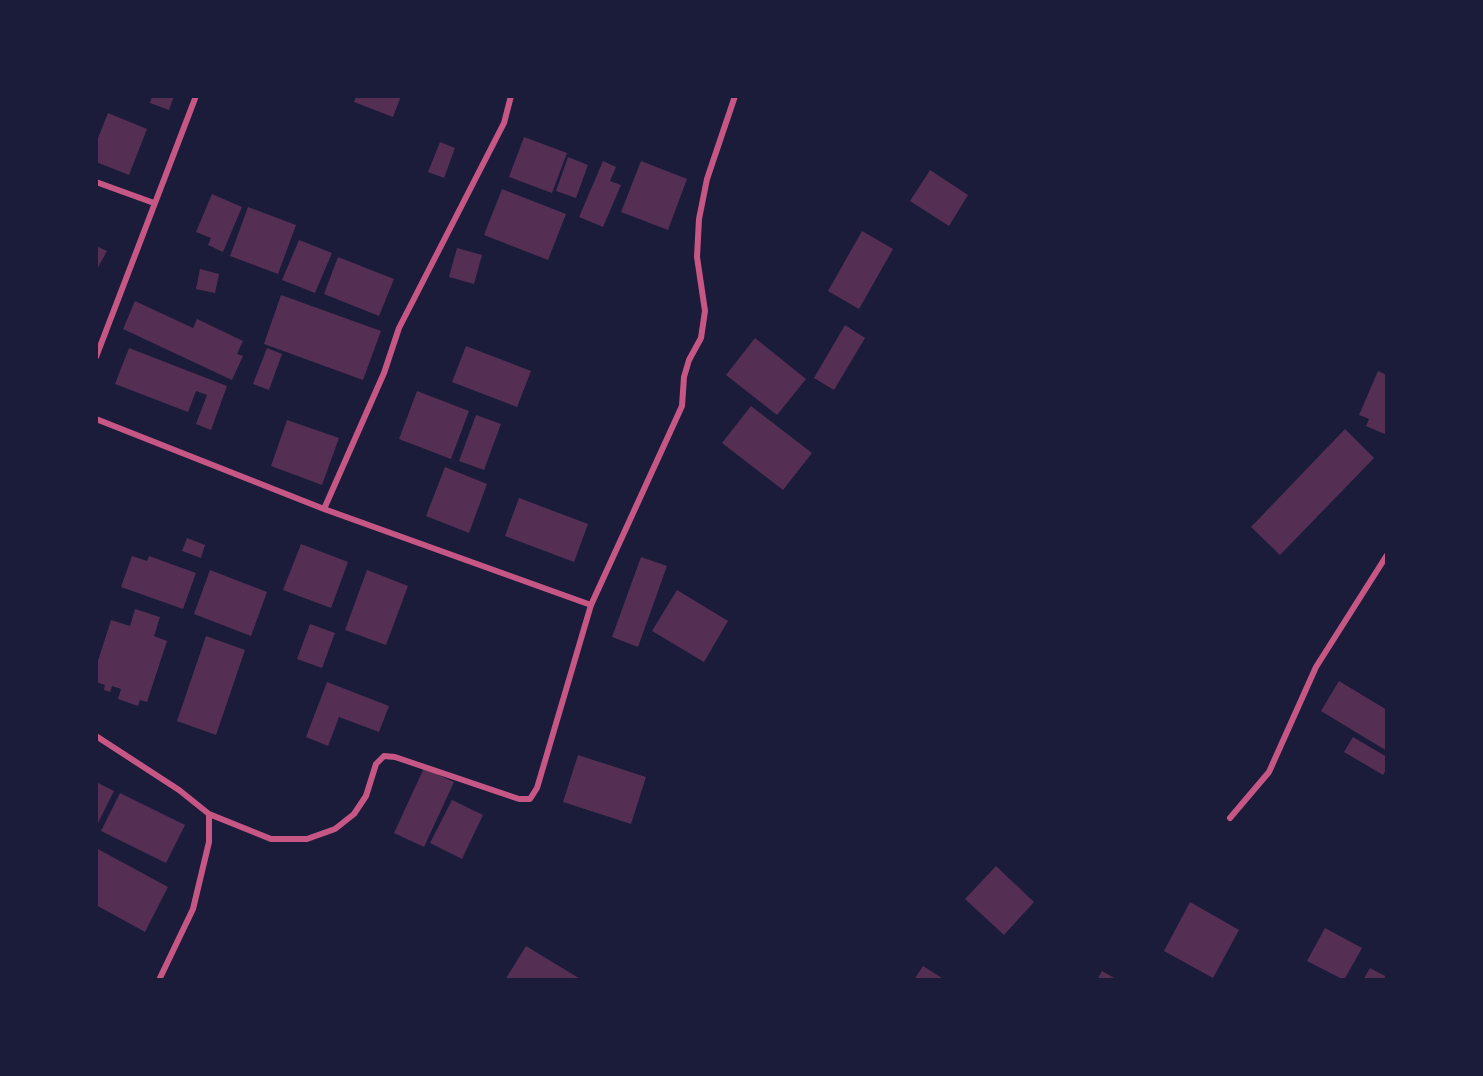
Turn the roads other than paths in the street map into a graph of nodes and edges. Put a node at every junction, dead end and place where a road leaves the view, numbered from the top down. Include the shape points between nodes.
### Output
1 (196, 96) edge
2 (511, 96) edge
3 (735, 96) edge
4 (96, 182) edge
5 (154, 203) junction
6 (96, 357) edge
7 (96, 419) edge
8 (324, 509) junction
9 (1387, 555) edge
10 (591, 605) junction
11 (96, 736) edge
12 (209, 814) junction
13 (1230, 818) dead end
14 (159, 980) edge

1 - 5 street
2 - 8 street via 504,123 399,328 384,373
3 - 10 street via 707,179 699,219 698,258 705,311 701,338 684,377 682,406
4 - 5 street
5 - 6 street
7 - 8 street
8 - 10 street
9 - 13 street via 1316,668 1269,772
10 - 12 street via 537,788 530,798 519,800 384,756 376,764 366,796 354,814 335,829 308,838 271,839
11 - 12 street
12 - 14 street via 209,842 193,909

